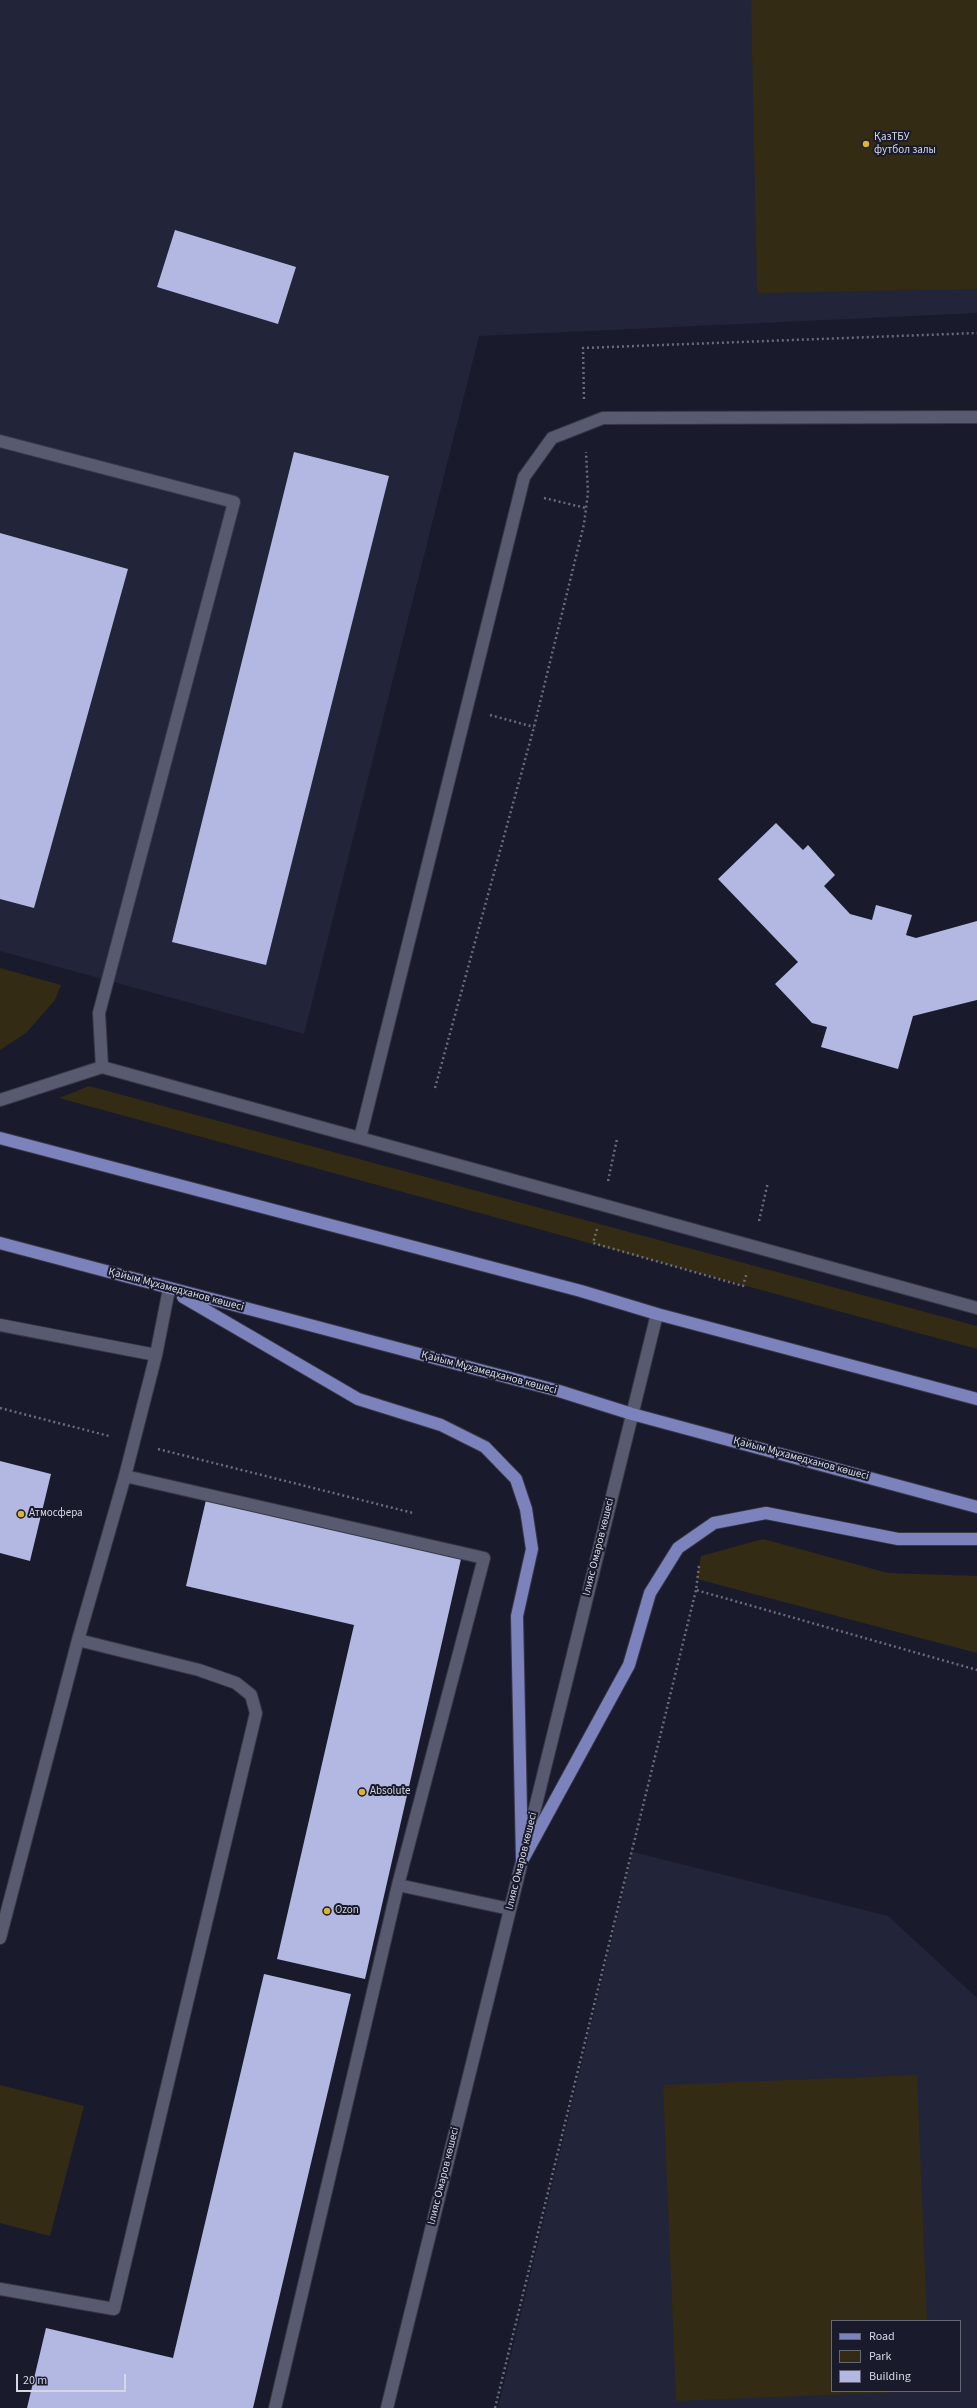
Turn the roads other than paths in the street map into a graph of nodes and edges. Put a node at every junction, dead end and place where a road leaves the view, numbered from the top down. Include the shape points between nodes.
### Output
1 (977, 417) edge
2 (0, 441) edge
3 (102, 1067) junction
4 (0, 1100) edge
5 (0, 1138) edge
6 (360, 1138) junction
7 (0, 1243) edge
8 (169, 1289) junction
9 (977, 1308) edge
10 (656, 1314) junction
11 (0, 1324) edge
12 (156, 1355) junction
13 (977, 1399) edge
14 (632, 1414) junction
15 (125, 1476) junction
16 (977, 1507) edge
17 (977, 1539) edge
18 (78, 1640) junction
19 (522, 1860) junction
20 (398, 1885) junction
21 (510, 1909) junction
22 (0, 1938) edge
23 (0, 2289) edge
24 (275, 2408) edge
25 (387, 2408) edge

1 - 6 street via 603,418 552,438 524,477
2 - 3 street via 234,502 99,1013
3 - 4 street
3 - 6 street
5 - 10 main road via 565,1287
6 - 9 street
7 - 8 main road, Қайым Мұхамедханов көшесі
8 - 12 street
8 - 14 main road, Қайым Мұхамедханов көшесі via 559,1391
8 - 19 main road via 358,1399 441,1425 485,1447 516,1479 526,1509 532,1549 517,1616
10 - 13 main road
10 - 14 street, Ілияс Омаров көшесі
11 - 12 street
12 - 15 street
14 - 16 main road, Қайым Мұхамедханов көшесі
14 - 19 street, Ілияс Омаров көшесі
15 - 18 street
15 - 20 street via 484,1558
17 - 19 main road via 898,1539 766,1513 714,1523 678,1548 650,1593 629,1665
18 - 22 street
18 - 23 street via 199,1670 236,1683 251,1695 256,1713 114,2309
19 - 21 street, Ілияс Омаров көшесі
20 - 21 street
20 - 24 street
21 - 25 street, Ілияс Омаров көшесі

